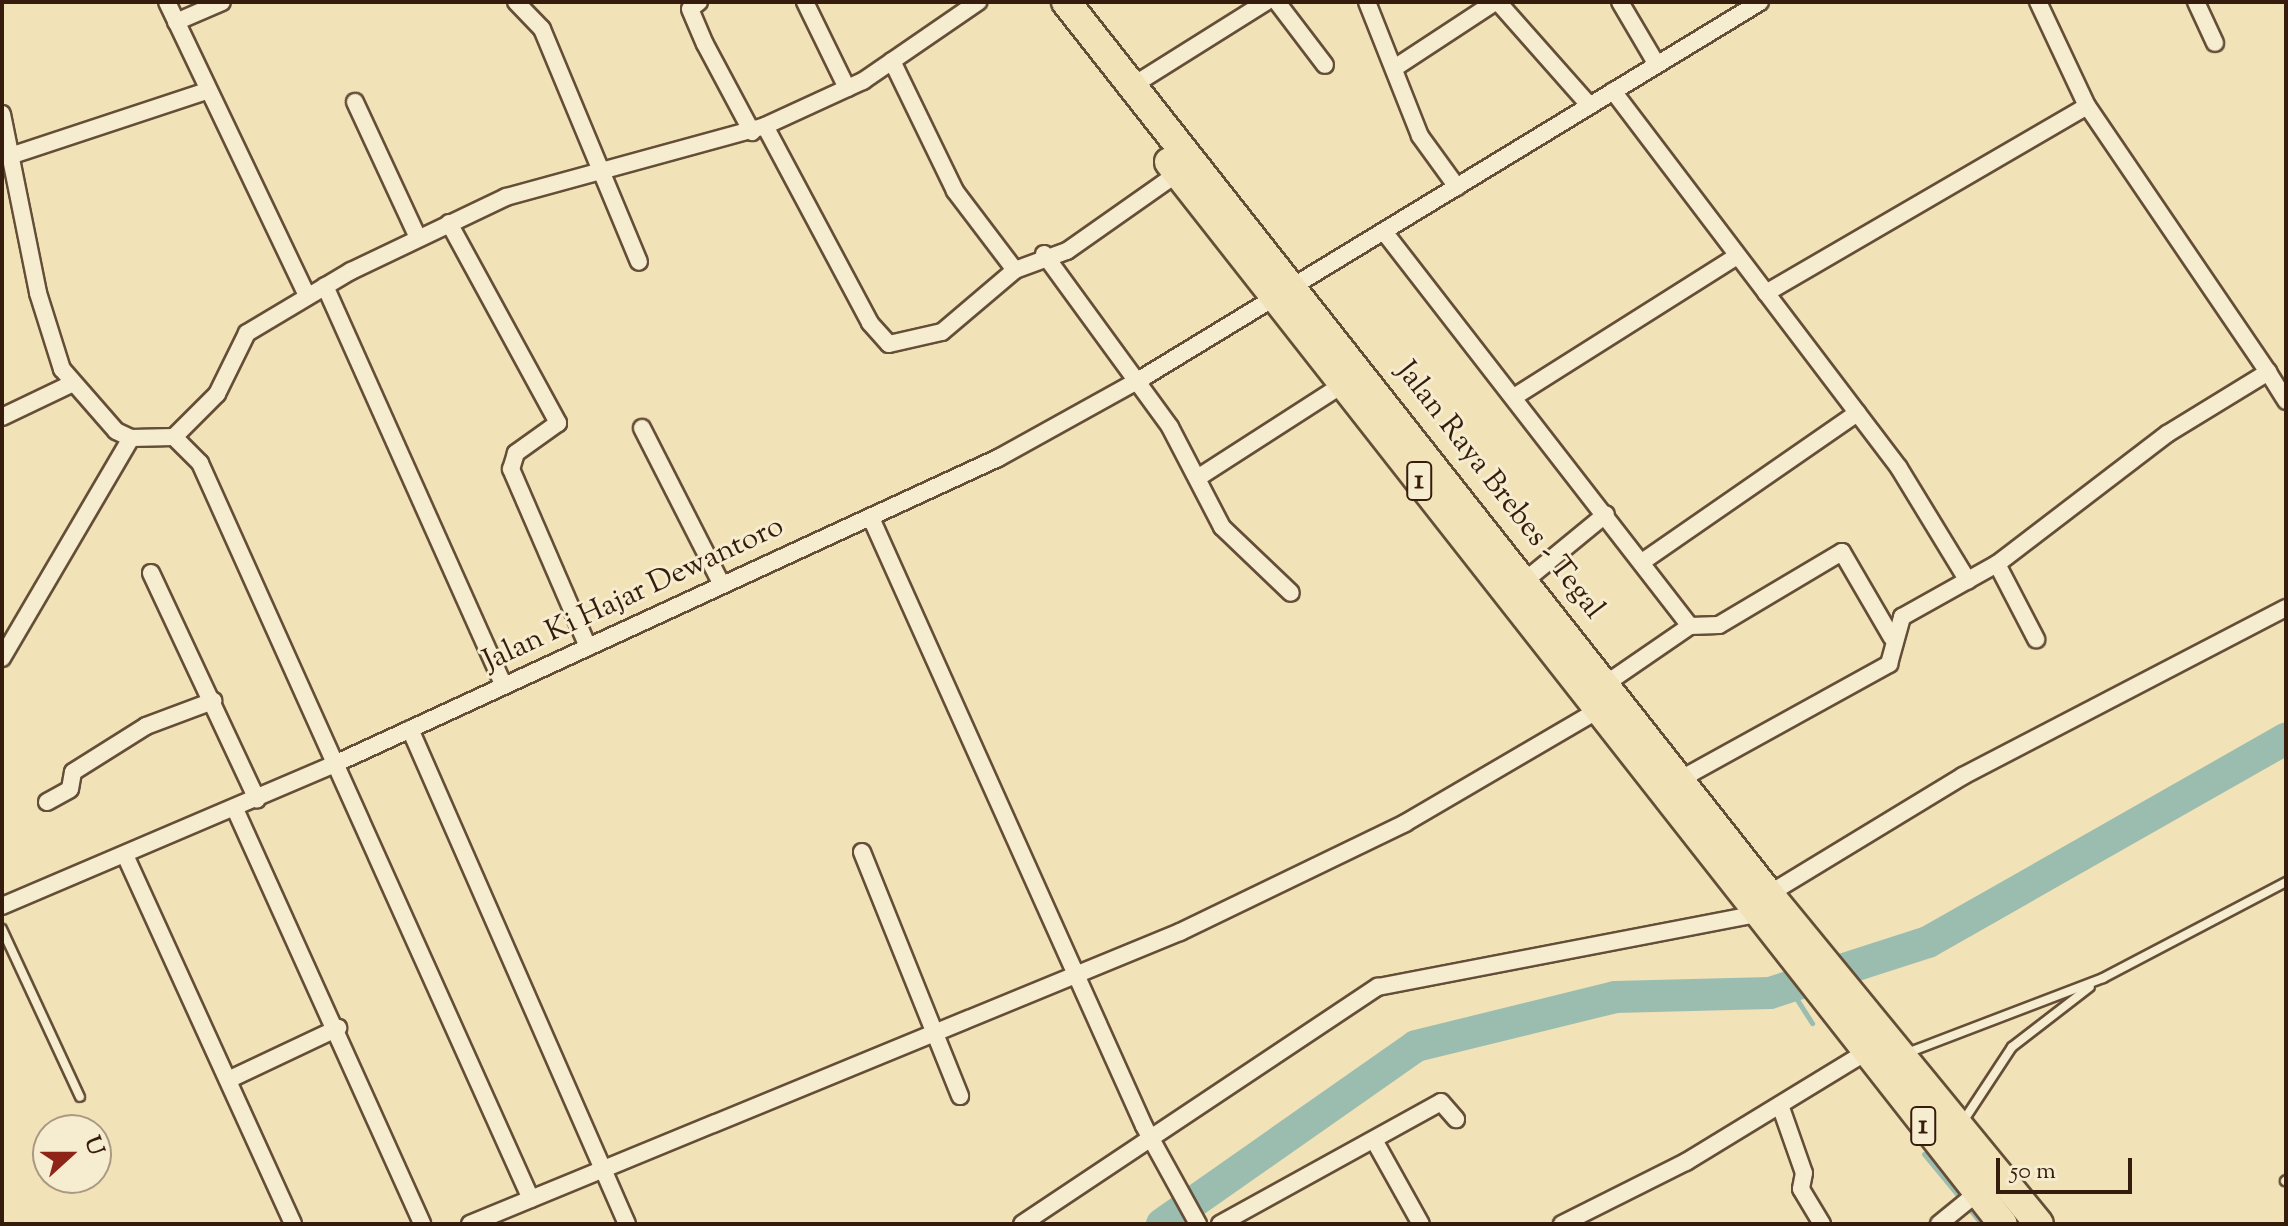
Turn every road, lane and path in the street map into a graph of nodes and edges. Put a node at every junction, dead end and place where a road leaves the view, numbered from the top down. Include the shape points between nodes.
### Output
1 (167, 2) edge
2 (222, 2) edge
3 (516, 2) edge
4 (699, 2) edge
5 (805, 2) edge
6 (978, 2) edge
7 (1044, 2) edge
8 (1066, 2) edge
9 (1266, 2) edge
10 (1277, 2) edge
11 (1367, 2) edge
12 (1497, 2) edge
13 (1620, 2) edge
14 (2038, 2) edge
15 (2196, 2) edge
16 (1750, 5) edge
17 (176, 22) junction
18 (2215, 43) dead end
19 (892, 61) junction
20 (1656, 63) junction
21 (1325, 65) dead end
22 (1396, 67) junction
23 (1132, 86) junction
24 (847, 88) junction
25 (206, 91) junction
26 (1613, 91) junction
27 (355, 102) dead end
28 (1589, 105) junction
29 (2087, 106) junction
30 (2, 116) edge
31 (759, 129) junction
32 (13, 155) junction
33 (596, 173) junction
34 (1178, 173) junction
35 (1457, 187) junction
36 (449, 223) junction
37 (1385, 233) junction
38 (418, 238) junction
39 (1044, 254) junction
40 (1737, 256) junction
41 (639, 262) dead end
42 (1015, 270) junction
43 (325, 286) junction
44 (1281, 290) junction
45 (1766, 293) junction
46 (307, 296) junction
47 (2268, 372) junction
48 (1139, 380) junction
49 (71, 384) junction
50 (1342, 385) junction
51 (1514, 397) junction
52 (2286, 401) edge
53 (1857, 413) junction
54 (2, 417) edge
55 (642, 428) dead end
56 (174, 437) junction
57 (131, 438) junction
58 (1199, 477) junction
59 (1606, 514) junction
60 (871, 518) junction
61 (1642, 562) junction
62 (1997, 564) junction
63 (151, 573) dead end
64 (1527, 579) junction
65 (1968, 581) junction
66 (721, 583) junction
67 (1291, 593) dead end
68 (2286, 608) edge
69 (1690, 626) junction
70 (1892, 638) junction
71 (2036, 639) dead end
72 (588, 647) junction
73 (2, 658) edge
74 (504, 686) junction
75 (1604, 695) junction
76 (213, 701) junction
77 (410, 729) junction
78 (339, 762) junction
79 (1681, 779) junction
80 (257, 799) junction
81 (47, 802) dead end
82 (235, 809) junction
83 (862, 852) dead end
84 (125, 855) junction
85 (2286, 882) edge
86 (1763, 904) junction
87 (2, 906) edge
88 (2, 929) edge
89 (1800, 951) junction
90 (1080, 976) junction
91 (2103, 978) junction
92 (338, 1028) junction
93 (938, 1033) junction
94 (1882, 1058) junction
95 (228, 1080) junction
96 (960, 1096) dead end
97 (80, 1097) dead end
98 (1780, 1105) junction
99 (1456, 1119) dead end
100 (1960, 1127) junction
101 (1374, 1140) junction
102 (1155, 1148) junction
103 (1948, 1157) junction
104 (607, 1170) junction
105 (1974, 1196) junction
106 (531, 1199) junction
107 (1945, 1219) edge
108 (293, 1224) edge
109 (422, 1224) edge
110 (470, 1224) edge
111 (627, 1224) edge
112 (1022, 1224) edge
113 (1197, 1224) edge
114 (1220, 1224) edge
115 (1421, 1224) edge
116 (1562, 1224) edge
117 (1822, 1224) edge
118 (2003, 1224) edge
119 (2039, 1224) edge

1 - 17 street
2 - 17 street
3 - 33 street via 542,29
4 - 31 street via 690,8 695,22
5 - 24 street
6 - 19 street
7 - 34 highway, Jalan Raya Brebes - Tegal / 1
8 - 23 highway, Jalan Raya Brebes - Tegal / 1
9 - 23 street
10 - 21 street
11 - 22 street
12 - 22 street
12 - 28 street
13 - 20 street
14 - 29 street
15 - 18 street
16 - 20 street, Jalan Ki Hajar Dewantoro
17 - 25 street
19 - 24 street
19 - 42 street via 955,191
20 - 26 street, Jalan Ki Hajar Dewantoro
22 - 35 street via 1420,136
23 - 44 highway, Jalan Raya Brebes - Tegal / 1
24 - 31 street
25 - 32 street
25 - 46 street
26 - 28 street, Jalan Ki Hajar Dewantoro
26 - 40 street
27 - 38 street
28 - 35 street, Jalan Ki Hajar Dewantoro
29 - 45 street
29 - 47 street
30 - 32 street
31 - 33 street
31 - 42 street via 884,342 942,332
32 - 49 street via 38,293
33 - 36 street via 506,197
33 - 41 street
34 - 39 street via 1067,251
34 - 44 highway, Jalan Raya Brebes - Tegal / 1
35 - 37 street, Jalan Ki Hajar Dewantoro
36 - 38 street
36 - 72 street via 558,423 516,453 511,469
37 - 44 street, Jalan Ki Hajar Dewantoro
37 - 51 street
38 - 43 street
39 - 42 street
39 - 48 street
40 - 45 street
40 - 51 street
43 - 46 street
43 - 74 street
44 - 48 street, Jalan Ki Hajar Dewantoro
44 - 50 highway, Jalan Raya Brebes - Tegal / 1
44 - 64 highway, Jalan Raya Brebes - Tegal / 1
45 - 53 street
46 - 56 street via 236,345 217,394
47 - 52 street
47 - 62 street via 2167,434
48 - 58 street
48 - 60 street, Jalan Ki Hajar Dewantoro
49 - 54 street
49 - 57 street
50 - 58 street
50 - 75 highway, Jalan Raya Brebes - Tegal / 1
51 - 59 street
53 - 61 street
53 - 65 street
55 - 66 street
56 - 57 street
56 - 78 street via 200,463
57 - 73 street
58 - 67 street via 1222,527
59 - 61 street
59 - 64 street
60 - 66 street, Jalan Ki Hajar Dewantoro
60 - 90 street
61 - 69 street
62 - 65 street
62 - 71 street
63 - 76 street
64 - 75 highway, Jalan Raya Brebes - Tegal / 1
65 - 70 street via 1902,617
66 - 72 street, Jalan Ki Hajar Dewantoro
68 - 86 street via 1963,776
69 - 70 street via 1719,625 1842,552
69 - 75 street
70 - 79 street via 1889,664
72 - 74 street, Jalan Ki Hajar Dewantoro
74 - 77 street, Jalan Ki Hajar Dewantoro
75 - 79 highway, Jalan Raya Brebes - Tegal / 1
75 - 86 highway, Jalan Raya Brebes - Tegal / 1
75 - 90 street via 1405,823
76 - 80 street
76 - 81 street via 146,726 71,773 70,789
77 - 78 street, Jalan Ki Hajar Dewantoro
77 - 104 street
78 - 80 street, Jalan Ki Hajar Dewantoro
78 - 106 street
79 - 86 highway, Jalan Raya Brebes - Tegal / 1
80 - 82 street, Jalan Ki Hajar Dewantoro
82 - 84 street, Jalan Ki Hajar Dewantoro
82 - 92 street
83 - 93 street
84 - 87 street, Jalan Ki Hajar Dewantoro
84 - 95 street
85 - 91 lane
86 - 89 highway, Jalan Raya Brebes - Tegal / 1
86 - 102 street via 1378,987
88 - 97 lane
89 - 94 highway, Jalan Raya Brebes - Tegal / 1 via 1846,1025
89 - 94 highway, Jalan Raya Brebes - Tegal / 1 via 1877,1024
90 - 93 street
90 - 102 street
91 - 94 lane
91 - 100 lane via 2012,1047
92 - 95 street
92 - 109 street
93 - 96 street
93 - 104 street
94 - 98 street
94 - 100 highway, 1
94 - 103 highway, 1
95 - 108 street
98 - 116 street
98 - 117 street via 1804,1173 1801,1189
99 - 101 street via 1443,1101
100 - 103 lane
100 - 119 highway, 1
101 - 114 street
101 - 115 street
102 - 112 street
102 - 113 street
103 - 105 highway, 1
104 - 106 street
104 - 111 street
105 - 107 street
105 - 118 highway, 1
106 - 110 street

